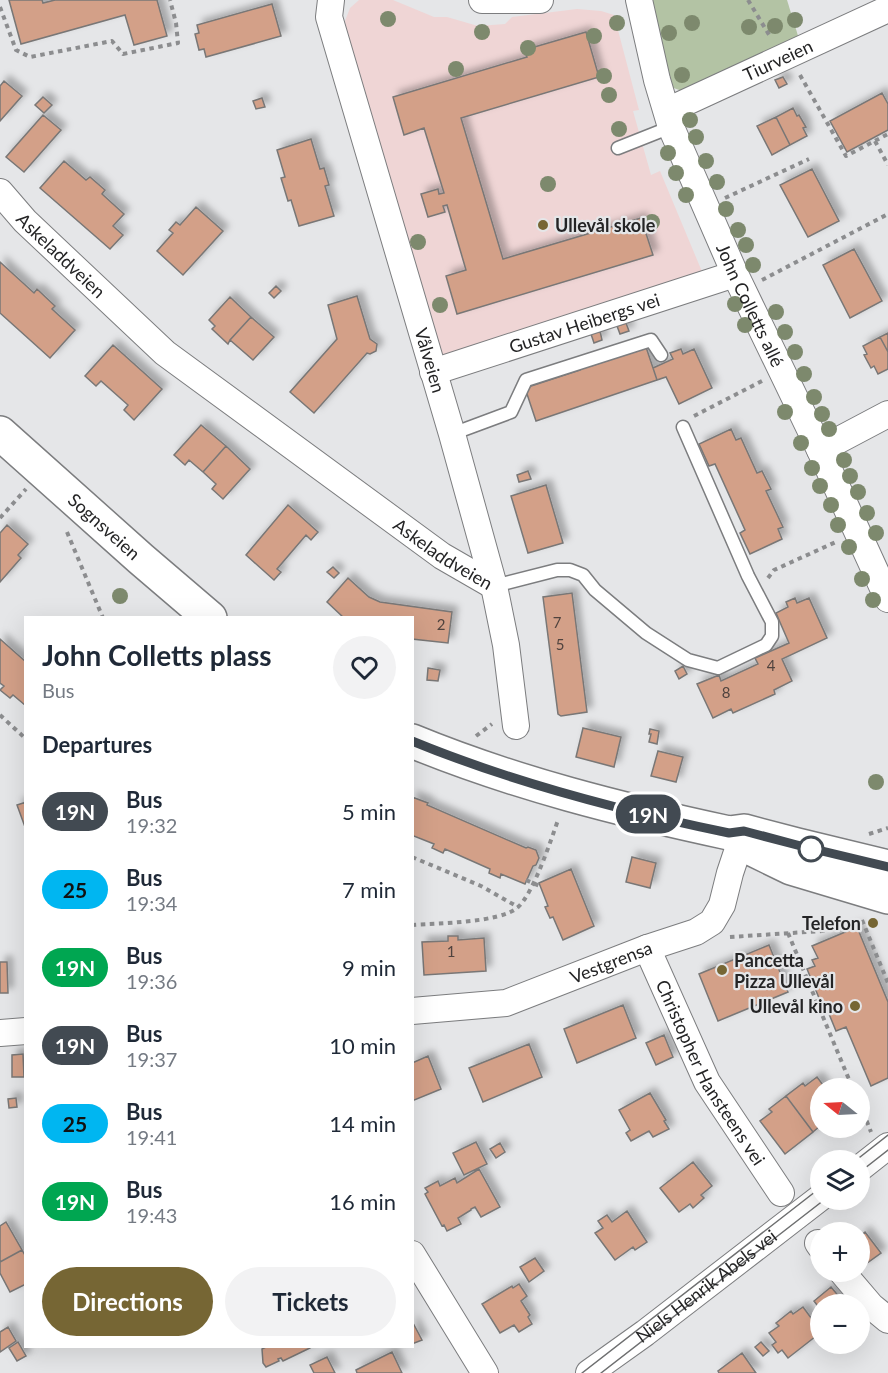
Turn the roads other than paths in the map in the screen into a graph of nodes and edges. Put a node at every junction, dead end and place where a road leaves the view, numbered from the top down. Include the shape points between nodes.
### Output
1 (331, 0) edge
2 (482, 0) edge
3 (540, 0) edge
4 (639, 0) edge
5 (888, 9) edge
6 (669, 119) junction
7 (618, 148) dead end
8 (0, 192) edge
9 (739, 282) junction
10 (661, 354) dead end
11 (433, 372) junction
12 (888, 414) edge
13 (683, 427) road end
14 (0, 432) edge
15 (452, 434) junction
16 (820, 450) junction
17 (494, 586) junction
18 (888, 598) edge
19 (208, 616) edge
20 (516, 726) dead end
21 (414, 742) edge
22 (738, 836) junction
23 (888, 867) edge
24 (888, 897) edge
25 (647, 948) junction
26 (414, 1011) edge
27 (24, 1031) edge
28 (0, 1033) edge
29 (880, 1141) edge
30 (870, 1154) edge
31 (781, 1193) dead end
32 (810, 1206) edge
33 (414, 1257) edge
34 (851, 1282) edge
35 (888, 1320) edge
36 (485, 1373) edge
37 (589, 1373) edge

1 - 11 street, Vålveien via 329,17
2 - 3 street
4 - 6 street, John Colletts allé
5 - 6 street, Tiurveien
6 - 7 lane
6 - 9 street, John Colletts allé
8 - 17 street, Askeladdveien via 25,221 165,353 442,556
9 - 11 street, Gustav Heibergs vei
9 - 16 street, John Colletts allé
10 - 15 lane via 651,340 526,380 511,412
11 - 15 street, Vålveien
12 - 16 street
13 - 17 lane, Askeladdveien via 772,622 772,636 766,645 718,668 688,660 646,633 583,575 570,570
14 - 19 main road, Sognsveien
15 - 17 street, Vålveien
16 - 18 street, John Colletts allé
17 - 20 street, Vålveien
21 - 22 main road via 534,784
22 - 23 main road via 797,845
22 - 24 main road via 791,868
22 - 25 street, Vestgrensa via 722,905 712,921 696,932
25 - 26 street, Vestgrensa via 506,1003
25 - 31 street, Christopher Hansteens vei via 707,1082
27 - 28 street
29 - 30 street
32 - 37 street, Niels Henrik Abels vei
33 - 36 street
34 - 35 street

